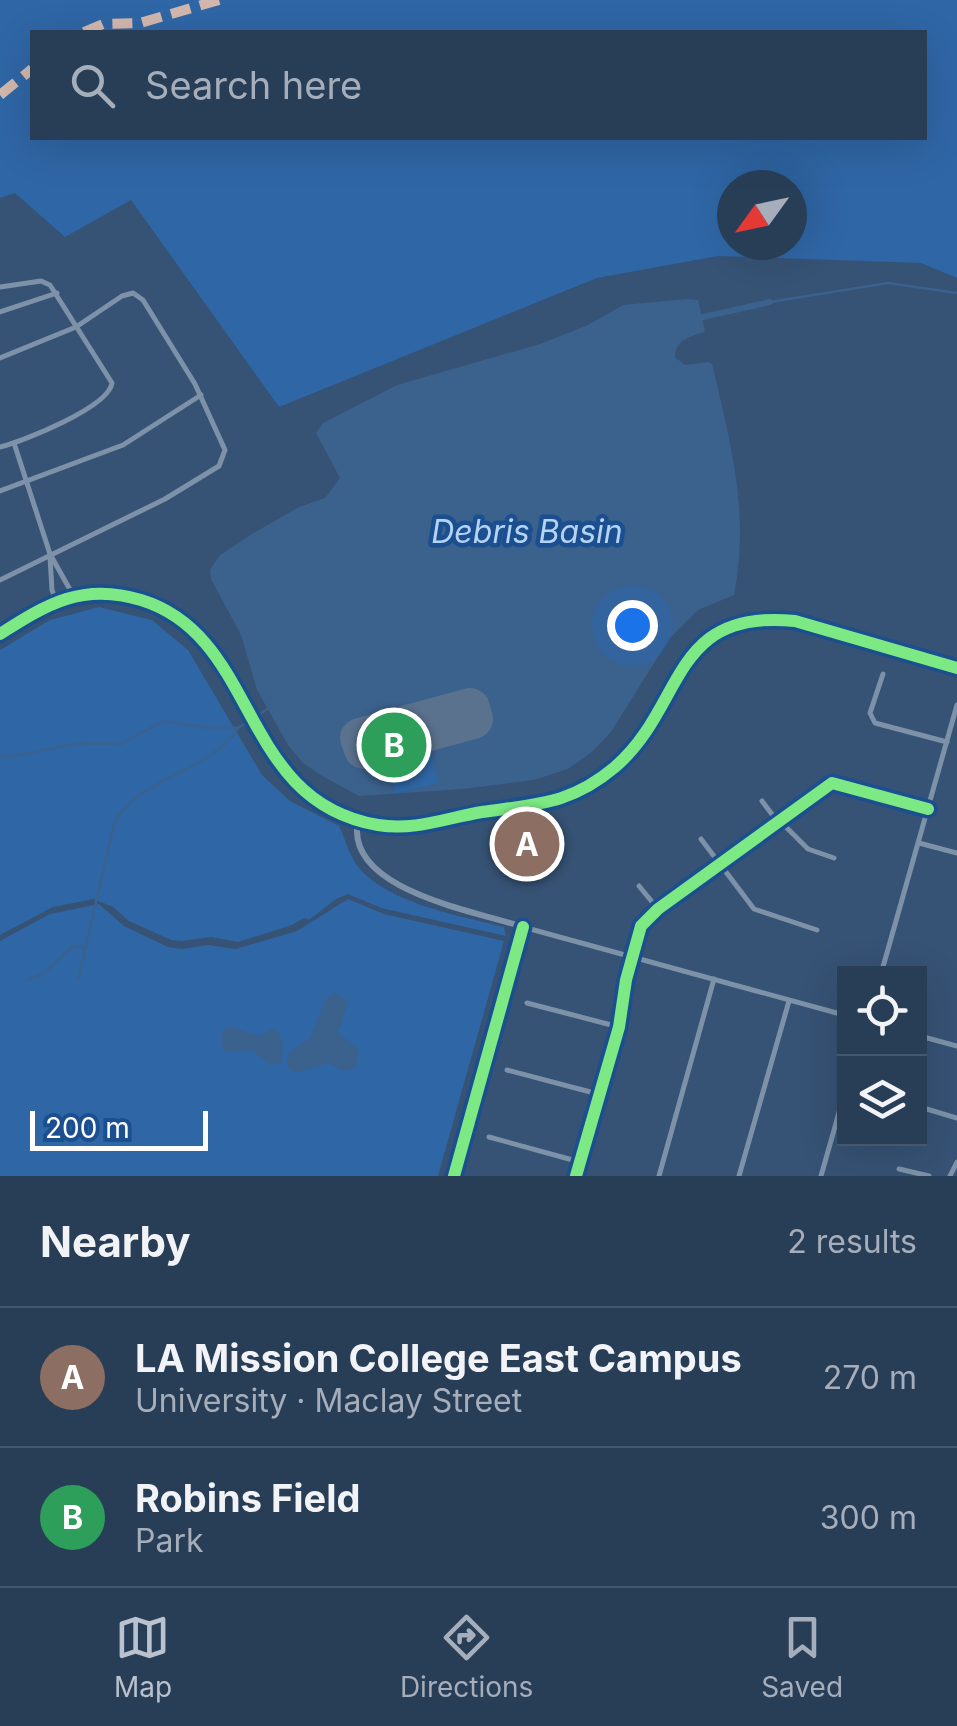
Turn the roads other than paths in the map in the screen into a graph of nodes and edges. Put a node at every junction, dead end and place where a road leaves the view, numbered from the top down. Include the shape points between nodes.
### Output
1 (0, 287) edge
2 (57, 293) junction
3 (0, 312) edge
4 (76, 327) junction
5 (0, 358) edge
6 (201, 395) junction
7 (14, 443) junction
8 (0, 447) edge
9 (26, 481) junction
10 (0, 492) edge
11 (50, 554) junction
12 (0, 580) edge
13 (73, 595) junction
14 (56, 601) junction
15 (0, 634) edge
16 (957, 668) edge
17 (882, 674) dead end
18 (957, 705) edge
19 (947, 742) junction
20 (762, 801) dead end
21 (928, 809) junction
22 (778, 820) junction
23 (358, 821) junction
24 (701, 839) dead end
25 (919, 842) junction
26 (957, 853) edge
27 (834, 858) dead end
28 (720, 865) junction
29 (639, 886) dead end
30 (658, 909) junction
31 (523, 926) junction
32 (817, 930) dead end
33 (632, 956) junction
34 (883, 966) edge
35 (714, 979) junction
36 (789, 1001) junction
37 (527, 1003) dead end
38 (837, 1014) edge
39 (619, 1027) junction
40 (927, 1038) edge
41 (957, 1046) edge
42 (508, 1070) dead end
43 (598, 1094) junction
44 (927, 1109) edge
45 (957, 1118) edge
46 (837, 1120) edge
47 (489, 1137) dead end
48 (580, 1162) junction
49 (957, 1162) edge
50 (900, 1168) dead end
51 (454, 1176) edge
52 (576, 1176) edge
53 (658, 1176) edge
54 (739, 1176) edge
55 (821, 1176) edge
56 (929, 1176) edge
57 (950, 1176) edge

1 - 2 street via 41,281
2 - 3 street
2 - 4 street
4 - 5 street
4 - 6 street via 133,293
4 - 7 street via 112,389
6 - 9 street via 133,440
6 - 11 street via 225,455 219,466
7 - 8 street
7 - 9 street
9 - 10 street
9 - 11 street
11 - 12 street
11 - 13 street
11 - 14 street
13 - 14 street
13 - 23 street via 130,597 182,618 212,650 296,784
14 - 15 street
16 - 23 street via 794,622 754,620 707,639 687,659 630,751 565,798 406,827
17 - 19 street via 871,719
18 - 19 street
19 - 21 street
20 - 22 street
21 - 22 street via 832,784
21 - 25 street
22 - 27 street via 808,849
22 - 28 street
23 - 31 street via 362,854 378,872 423,896
24 - 28 street
25 - 26 street
25 - 34 street
28 - 30 street
28 - 32 street via 760,914
29 - 30 street
30 - 33 street via 641,926
31 - 33 street
31 - 51 street
33 - 35 street
33 - 39 street
35 - 36 street
35 - 53 street
36 - 38 street
36 - 54 street
37 - 39 street
39 - 43 street
40 - 41 street
42 - 43 street
43 - 48 street
44 - 45 street
46 - 55 street
47 - 48 street
48 - 52 street
49 - 57 street
50 - 56 street

